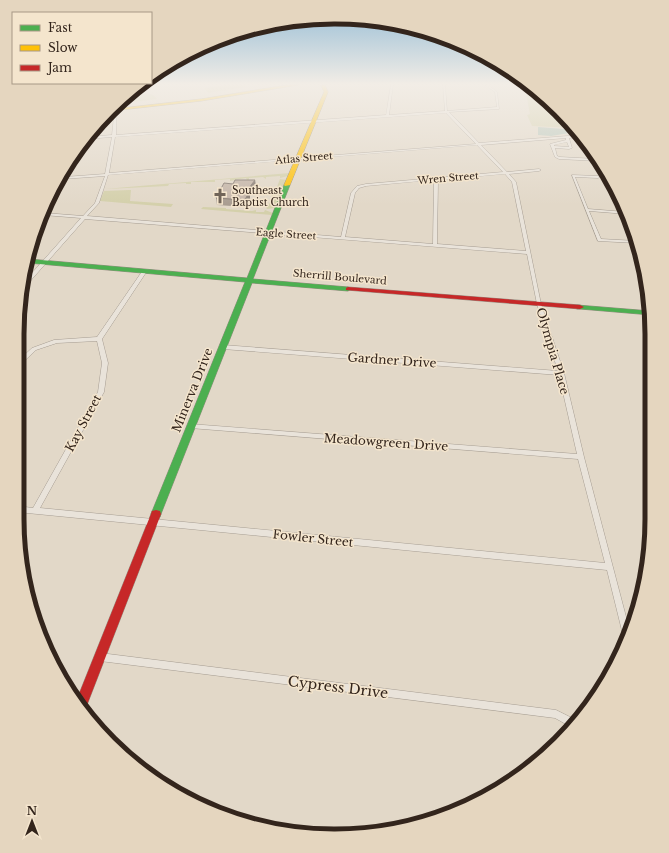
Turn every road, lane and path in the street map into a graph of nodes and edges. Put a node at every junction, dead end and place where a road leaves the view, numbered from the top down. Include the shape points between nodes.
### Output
1 (114, 125) edge
2 (262, 125) edge
3 (311, 125) edge
4 (462, 125) edge
5 (114, 136) junction
6 (95, 137) edge
7 (567, 137) junction
8 (574, 137) edge
9 (568, 141) junction
10 (477, 144) junction
11 (553, 148) junction
12 (298, 159) junction
13 (591, 160) edge
14 (538, 170) dead end
15 (506, 173) junction
16 (106, 175) junction
17 (67, 178) edge
18 (598, 178) dead end
19 (436, 179) junction
20 (587, 210) junction
21 (620, 213) edge
22 (49, 215) edge
23 (85, 218) junction
24 (267, 232) junction
25 (342, 238) junction
26 (631, 242) edge
27 (434, 245) junction
28 (529, 253) junction
29 (33, 261) edge
30 (45, 262) junction
31 (145, 271) junction
32 (29, 279) edge
33 (249, 281) junction
34 (539, 304) junction
35 (644, 312) edge
36 (99, 339) junction
37 (223, 347) junction
38 (24, 358) edge
39 (561, 373) junction
40 (190, 426) junction
41 (581, 457) junction
42 (24, 510) edge
43 (36, 511) junction
44 (152, 523) junction
45 (609, 567) junction
46 (625, 628) edge
47 (100, 657) junction
48 (83, 701) edge
49 (569, 721) edge

1 - 5 street
2 - 5 street
3 - 12 street, Minerva Drive
4 - 10 street, Olympia Place
5 - 6 street
5 - 16 street
7 - 8 street, Atlas Street
7 - 9 street
7 - 10 street, Atlas Street
9 - 11 street via 552,144
9 - 11 street via 568,148
10 - 12 street, Atlas Street
10 - 15 street, Olympia Place
11 - 13 street via 559,158
12 - 16 street, Atlas Street
12 - 24 street, Minerva Drive
14 - 15 street, Wren Street
15 - 19 street, Wren Street
15 - 28 street, Olympia Place via 514,182
16 - 17 street, Atlas Street
16 - 23 street via 103,191
18 - 20 street via 573,176
19 - 25 street, Wren Street via 358,187 352,193
19 - 27 street
20 - 21 street
20 - 26 street via 598,240
22 - 23 street, Eagle Street
23 - 24 street, Eagle Street
23 - 30 street
24 - 25 street, Eagle Street
24 - 33 street, Minerva Drive
25 - 27 street, Eagle Street
27 - 28 street, Eagle Street
28 - 34 street, Olympia Place
29 - 30 street, Sherrill Boulevard
30 - 31 street, Sherrill Boulevard
30 - 32 street
31 - 33 street, Sherrill Boulevard
31 - 36 street
33 - 34 street, Sherrill Boulevard
33 - 37 street, Minerva Drive
34 - 35 street, Sherrill Boulevard
34 - 39 street, Olympia Place
36 - 38 street via 56,341 34,349
36 - 43 street, Kay Street via 105,363 101,392
37 - 39 street, Gardner Drive
37 - 40 street, Minerva Drive
39 - 41 street, Olympia Place
40 - 41 street, Meadowgreen Drive
40 - 44 street, Minerva Drive
41 - 45 street, Olympia Place
42 - 43 street, Fowler Street
43 - 44 street, Fowler Street
44 - 45 street, Fowler Street
44 - 47 street, Minerva Drive
45 - 46 street, Olympia Place
47 - 48 street, Minerva Drive
47 - 49 street, Cypress Drive via 556,714

